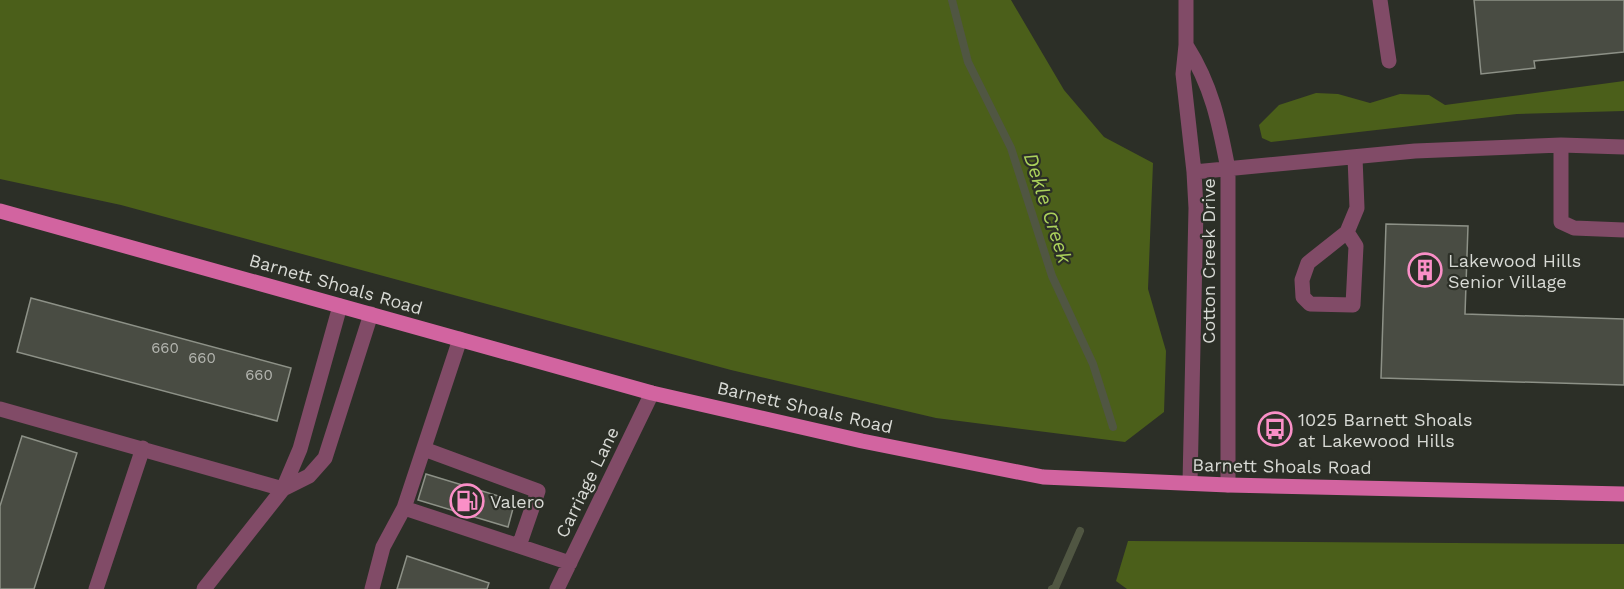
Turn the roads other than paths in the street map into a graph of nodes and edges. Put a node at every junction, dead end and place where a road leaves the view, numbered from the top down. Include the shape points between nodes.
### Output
1 (1186, 0) edge
2 (1380, 0) edge
3 (1186, 45) junction
4 (1389, 61) dead end
5 (1561, 145) junction
6 (1624, 147) edge
7 (1355, 158) junction
8 (1228, 169) junction
9 (1194, 172) junction
10 (0, 211) edge
11 (1624, 230) edge
12 (1347, 232) junction
13 (340, 306) junction
14 (371, 314) junction
15 (460, 339) junction
16 (652, 393) junction
17 (0, 409) edge
18 (305, 430) junction
19 (332, 439) junction
20 (143, 448) junction
21 (424, 449) junction
22 (1190, 483) junction
23 (1228, 485) junction
24 (283, 489) junction
25 (1624, 494) edge
26 (404, 508) junction
27 (519, 546) junction
28 (570, 563) junction
29 (96, 589) edge
30 (204, 589) edge
31 (372, 589) edge
32 (557, 589) edge

1 - 3 street, Cotton Creek Drive
2 - 4 street
3 - 8 street, Cotton Creek Drive via 1202,71 1219,120
3 - 9 street, Cotton Creek Drive via 1183,74
5 - 6 street
5 - 7 street via 1416,151
5 - 11 street via 1561,222 1574,228
7 - 8 street
7 - 12 street via 1357,208
8 - 9 street
8 - 23 street, Cotton Creek Drive
9 - 22 street, Cotton Creek Drive
10 - 13 main road, Barnett Shoals Road
12 - 12 street via 1308,263 1302,280 1303,297 1310,304 1353,305 1356,246
13 - 14 main road, Barnett Shoals Road
13 - 18 street
14 - 15 main road, Barnett Shoals Road
14 - 19 street
15 - 16 main road, Barnett Shoals Road
15 - 21 street
16 - 22 main road, Barnett Shoals Road via 1043,477
16 - 28 street, Carriage Lane
17 - 20 street
18 - 19 street
18 - 24 street
19 - 24 street via 325,458 309,476
20 - 24 street
20 - 29 street
21 - 26 street
21 - 27 street via 538,491
22 - 23 main road, Barnett Shoals Road
23 - 25 main road, Barnett Shoals Road
24 - 30 street
26 - 27 street
26 - 31 street via 383,548
27 - 28 street
28 - 32 street, Carriage Lane

